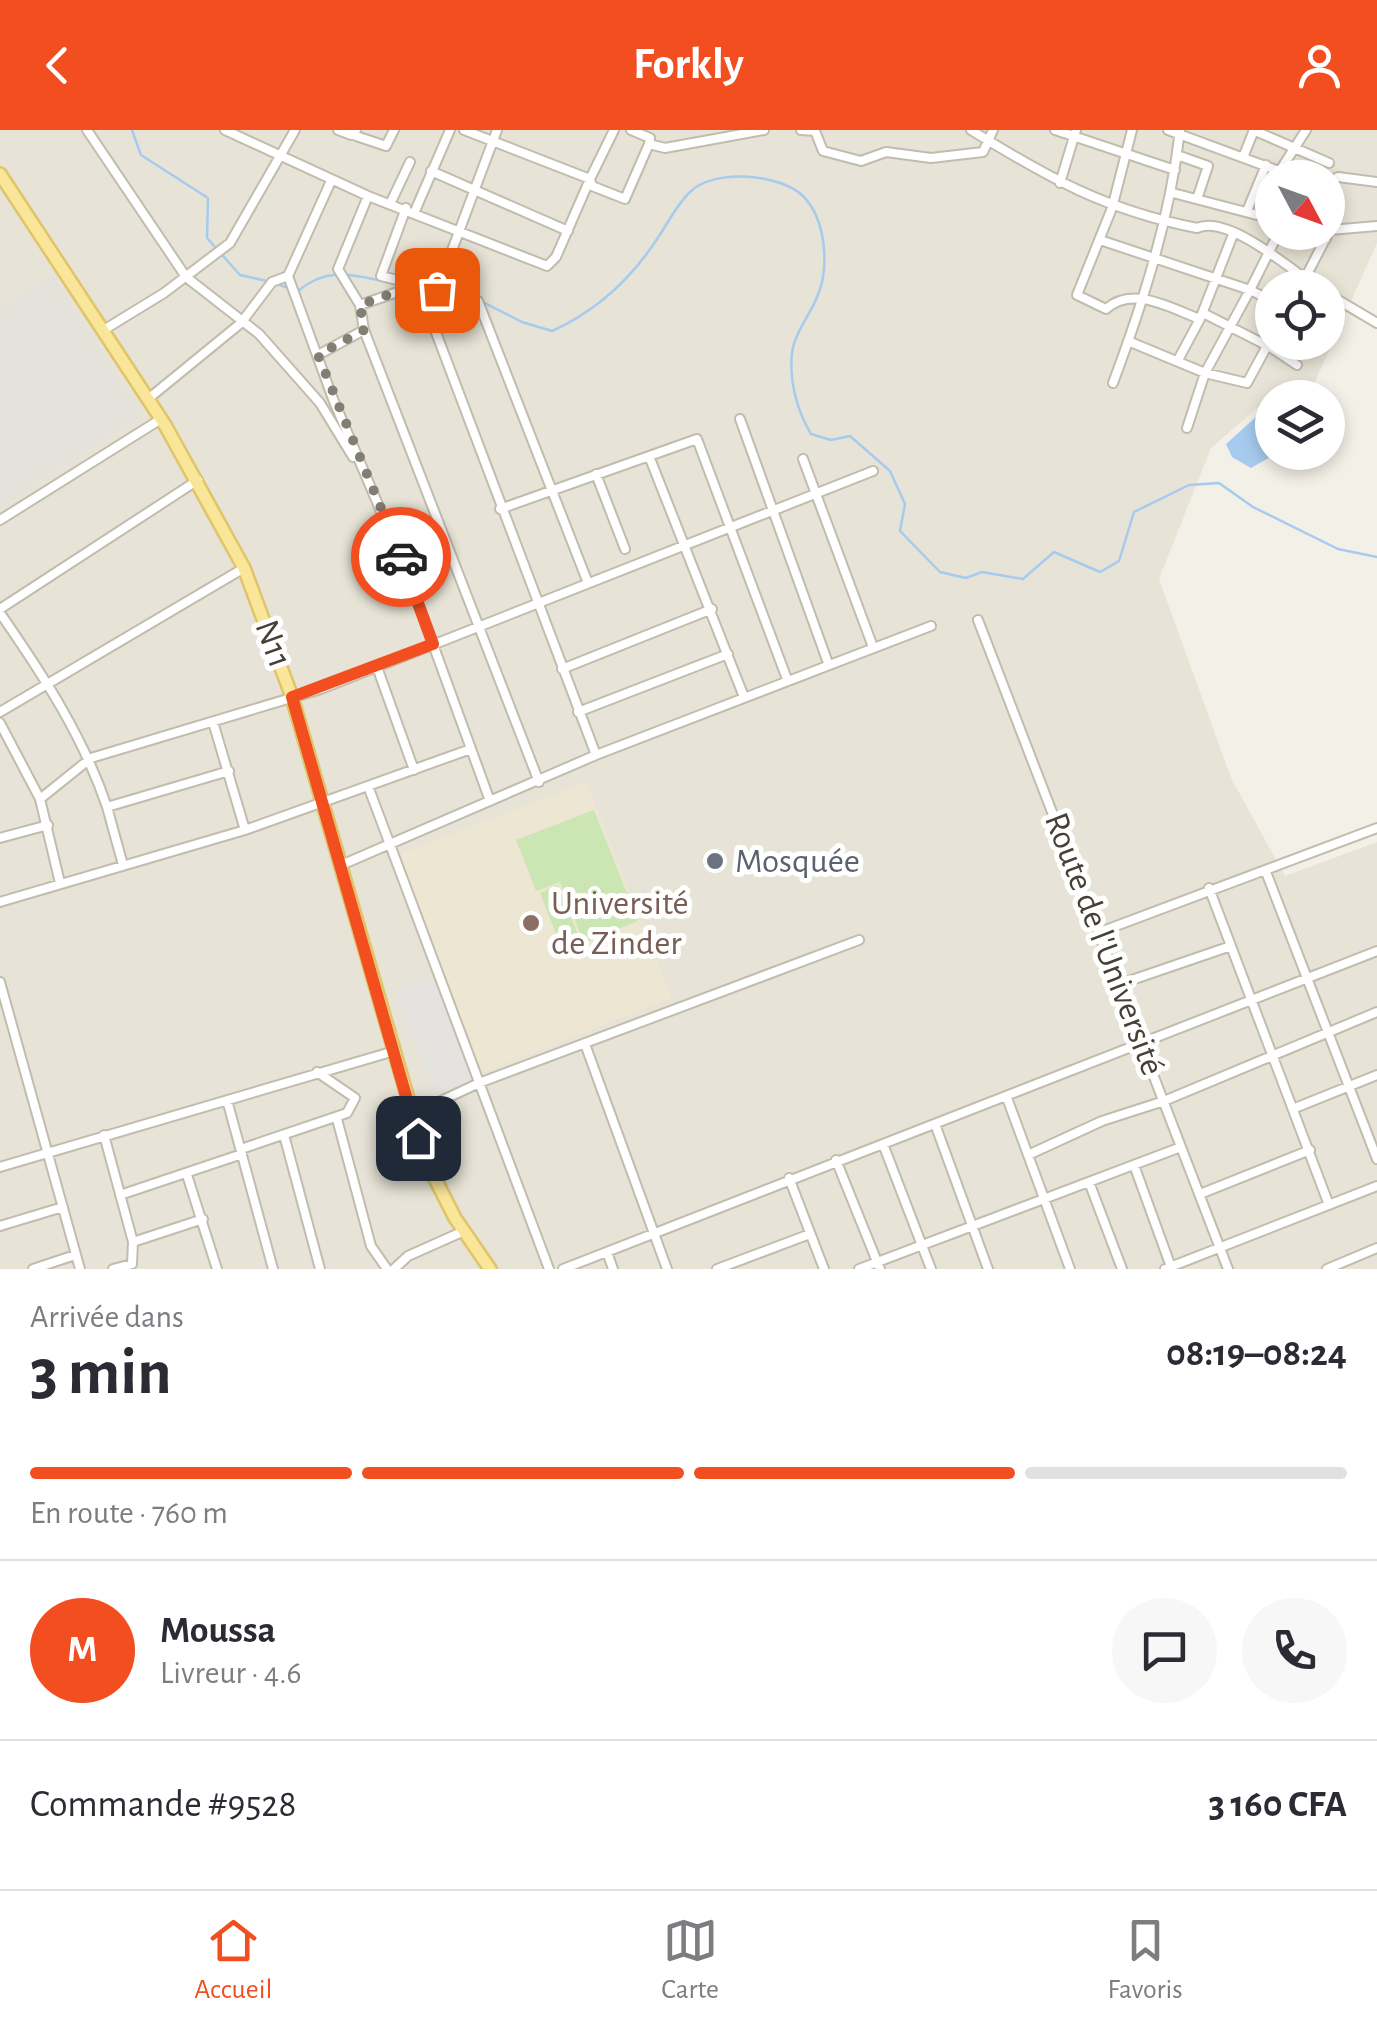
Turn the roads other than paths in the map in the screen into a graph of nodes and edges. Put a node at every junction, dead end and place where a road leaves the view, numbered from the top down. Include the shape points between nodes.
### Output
1 (87, 130) edge
2 (225, 130) edge
3 (295, 130) edge
4 (338, 130) edge
5 (394, 130) edge
6 (450, 130) edge
7 (464, 130) edge
8 (497, 130) edge
9 (614, 130) edge
10 (631, 130) edge
11 (764, 130) edge
12 (801, 130) edge
13 (816, 130) edge
14 (971, 130) edge
15 (1055, 130) edge
16 (1132, 130) edge
17 (1168, 130) edge
18 (1253, 130) edge
19 (1306, 130) edge
20 (358, 131) edge
21 (1180, 132) edge
22 (1075, 133) edge
23 (991, 135) edge
24 (650, 137) edge
25 (493, 140) junction
26 (1295, 147) junction
27 (1126, 154) junction
28 (1177, 155) junction
29 (1244, 155) junction
30 (280, 159) junction
31 (1255, 160) edge
32 (1287, 160) edge
33 (1323, 160) edge
34 (410, 162) dead end
35 (1175, 170) junction
36 (431, 171) junction
37 (0, 174) edge
38 (1345, 177) edge
39 (590, 178) junction
40 (331, 180) junction
41 (1377, 182) edge
42 (1060, 183) junction
43 (474, 192) junction
44 (1174, 192) junction
45 (1255, 192) edge
46 (368, 196) junction
47 (1198, 196) junction
48 (1212, 201) junction
49 (391, 202) junction
50 (1112, 208) junction
51 (410, 210) junction
52 (1247, 211) junction
53 (1255, 214) edge
54 (1164, 222) junction
55 (1205, 225) junction
56 (1377, 226) edge
57 (1345, 227) edge
58 (459, 230) junction
59 (568, 231) junction
60 (1234, 232) junction
61 (1100, 240) junction
62 (1270, 250) edge
63 (1269, 253) junction
64 (1155, 259) junction
65 (1288, 270) edge
66 (288, 276) junction
67 (186, 277) junction
68 (1216, 278) junction
69 (418, 284) junction
70 (1250, 290) junction
71 (1255, 292) edge
72 (436, 293) junction
73 (1144, 298) junction
74 (1345, 304) edge
75 (360, 305) junction
76 (1201, 316) junction
77 (1377, 323) edge
78 (241, 324) junction
79 (1229, 326) junction
80 (364, 330) junction
81 (102, 332) junction
82 (1255, 338) edge
83 (1128, 341) junction
84 (318, 355) junction
85 (1178, 360) junction
86 (1261, 360) edge
87 (1291, 360) edge
88 (1298, 365) dead end
89 (1205, 373) junction
90 (1112, 383) dead end
91 (148, 399) junction
92 (161, 419) junction
93 (740, 419) dead end
94 (1187, 428) dead end
95 (648, 456) junction
96 (803, 459) dead end
97 (873, 471) dead end
98 (596, 474) junction
99 (198, 480) junction
100 (368, 480) junction
101 (553, 490) junction
102 (818, 494) junction
103 (500, 508) junction
104 (774, 508) junction
105 (0, 520) edge
106 (730, 525) junction
107 (686, 545) junction
108 (625, 549) dead end
109 (244, 568) junction
110 (588, 583) junction
111 (538, 604) junction
112 (712, 609) junction
113 (0, 611) edge
114 (978, 620) dead end
115 (482, 626) junction
116 (931, 626) dead end
117 (433, 644) junction
118 (873, 647) junction
119 (728, 654) junction
120 (828, 663) junction
121 (376, 668) junction
122 (562, 668) junction
123 (787, 678) junction
124 (49, 684) junction
125 (292, 697) junction
126 (744, 697) junction
127 (0, 712) edge
128 (578, 712) junction
129 (214, 722) junction
130 (0, 724) edge
131 (468, 750) junction
132 (596, 755) junction
133 (91, 758) junction
134 (414, 770) junction
135 (229, 772) junction
136 (539, 782) junction
137 (368, 786) junction
138 (40, 799) junction
139 (490, 802) junction
140 (322, 804) junction
141 (107, 807) junction
142 (48, 825) junction
143 (1377, 828) edge
144 (245, 830) junction
145 (0, 838) edge
146 (390, 845) junction
147 (123, 865) junction
148 (339, 866) junction
149 (1266, 872) junction
150 (60, 883) junction
151 (1209, 888) junction
152 (0, 902) edge
153 (1100, 932) junction
154 (859, 940) dead end
155 (1228, 946) junction
156 (1377, 952) edge
157 (1308, 976) junction
158 (0, 982) edge
159 (1120, 984) junction
160 (1250, 998) junction
161 (1377, 1012) edge
162 (14, 1029) junction
163 (1327, 1032) junction
164 (0, 1033) edge
165 (585, 1044) junction
166 (1142, 1044) junction
167 (391, 1052) junction
168 (1273, 1056) junction
169 (317, 1072) junction
170 (1377, 1075) edge
171 (479, 1083) junction
172 (1352, 1084) junction
173 (1007, 1098) junction
174 (227, 1100) junction
175 (1164, 1102) junction
176 (1295, 1108) junction
177 (411, 1115) junction
178 (336, 1119) junction
179 (935, 1124) junction
180 (104, 1135) junction
181 (284, 1135) junction
182 (883, 1144) junction
183 (1181, 1147) junction
184 (50, 1150) junction
185 (1310, 1150) junction
186 (241, 1151) junction
187 (1028, 1155) junction
188 (1377, 1159) edge
189 (836, 1160) junction
190 (1134, 1165) junction
191 (0, 1167) edge
192 (187, 1175) junction
193 (790, 1178) junction
194 (1089, 1182) junction
195 (1377, 1186) edge
196 (1200, 1194) junction
197 (120, 1195) junction
198 (1045, 1200) junction
199 (1329, 1205) junction
200 (64, 1206) junction
201 (204, 1219) junction
202 (0, 1226) edge
203 (972, 1226) junction
204 (464, 1231) junction
205 (654, 1234) junction
206 (810, 1234) junction
207 (133, 1242) junction
208 (921, 1244) junction
209 (1220, 1248) junction
210 (1377, 1248) edge
211 (607, 1252) junction
212 (76, 1255) junction
213 (1351, 1264) edge
214 (879, 1266) edge
215 (1168, 1268) edge
216 (32, 1269) edge
217 (80, 1269) edge
218 (112, 1269) edge
219 (218, 1269) edge
220 (274, 1269) edge
221 (320, 1269) edge
222 (391, 1269) edge
223 (490, 1269) edge
224 (549, 1269) edge
225 (563, 1269) edge
226 (613, 1269) edge
227 (668, 1269) edge
228 (716, 1269) edge
229 (824, 1269) edge
230 (859, 1269) edge
231 (931, 1269) edge
232 (988, 1269) edge
233 (1070, 1269) edge
234 (1122, 1269) edge
235 (1228, 1269) edge
236 (1328, 1269) edge

1 - 67 street
2 - 30 street
3 - 30 street
4 - 20 street
5 - 20 street via 386,146
6 - 36 street
7 - 25 street
8 - 25 street
9 - 39 street
10 - 24 street
11 - 24 street via 665,148
12 - 13 street
13 - 23 street via 823,151 861,161 886,152 970,156 983,152
14 - 23 street
15 - 22 street
16 - 27 street
17 - 21 street
18 - 26 street
18 - 29 street
19 - 26 street
21 - 28 street
21 - 29 street
22 - 27 street
22 - 42 street
23 - 42 street
24 - 39 street via 625,199 592,186
25 - 39 street
25 - 43 street
26 - 32 street
26 - 33 street
27 - 35 street
27 - 50 street
28 - 35 street
28 - 47 street via 1208,166
29 - 31 street
30 - 40 street
30 - 67 street via 218,253
34 - 49 street
35 - 44 street
36 - 43 street
36 - 51 street
37 - 81 main road, N11
38 - 41 street
39 - 59 street
40 - 46 street
40 - 66 street
42 - 50 street
43 - 58 street
43 - 59 street
44 - 47 street
44 - 54 street
45 - 52 street
46 - 49 street
46 - 75 street via 339,262
47 - 48 street
48 - 52 street
48 - 55 street
49 - 51 street
50 - 54 street
50 - 61 street
51 - 58 street
51 - 69 street via 381,276
52 - 53 street
54 - 55 street
54 - 64 street
55 - 60 street
56 - 57 street
58 - 59 street via 547,266
58 - 72 street
60 - 63 street
60 - 68 street
61 - 64 street
61 - 73 street via 1078,295 1106,308 1116,299
62 - 63 street
63 - 65 street
63 - 70 street
64 - 68 street
64 - 73 street
66 - 78 street via 272,282
66 - 84 street
67 - 78 street
67 - 81 street
68 - 70 street
68 - 76 street
69 - 72 street
69 - 75 street
69 - 103 street
70 - 71 street
70 - 79 street
72 - 101 street via 478,301
73 - 76 street
73 - 83 street
74 - 77 street
75 - 80 street
76 - 79 street
76 - 85 street
78 - 91 street
78 - 100 street via 320,402
79 - 82 street
79 - 89 street
80 - 84 street
80 - 115 street
81 - 91 main road, N11
83 - 85 street
83 - 90 street
84 - 100 street
85 - 89 street
86 - 89 street via 1247,383
87 - 88 street
89 - 94 street
91 - 92 main road, N11
92 - 99 main road, N11
92 - 105 street
93 - 104 street
95 - 98 street
95 - 106 street via 698,439
95 - 107 street
96 - 102 street
97 - 102 street
98 - 101 street
98 - 108 street
99 - 109 main road, N11
99 - 113 street
100 - 117 street
101 - 103 street
101 - 110 street
102 - 104 street
102 - 118 street
103 - 111 street
104 - 106 street
104 - 120 street
106 - 107 street
106 - 123 street
107 - 110 street
107 - 112 street
109 - 124 street
109 - 125 main road, N11
110 - 111 street
111 - 115 street
111 - 122 street
112 - 119 street
112 - 122 street
113 - 124 street
114 - 153 street, Route de l'Université
115 - 117 street
115 - 136 street
116 - 118 street
117 - 121 street
117 - 131 street
118 - 120 street
119 - 126 street
119 - 128 street
120 - 123 street
121 - 125 street
121 - 134 street
122 - 128 street
123 - 126 street
124 - 127 street
124 - 133 street
125 - 129 street
125 - 140 main road, N11
126 - 132 street
128 - 132 street
129 - 133 street
129 - 135 street
130 - 138 street
131 - 134 street
131 - 139 street
132 - 136 street
133 - 138 street
133 - 141 street
134 - 137 street
135 - 141 street
135 - 144 street
136 - 139 street
137 - 140 street
137 - 146 street
138 - 142 street
139 - 146 street
140 - 144 street
140 - 148 main road, N11
141 - 147 street
142 - 145 street
142 - 150 street
143 - 149 street
144 - 147 street
146 - 148 street
146 - 171 street
147 - 150 street
148 - 167 main road, N11
149 - 151 street
149 - 157 street
150 - 152 street
151 - 153 street
151 - 155 street
153 - 159 street, Route de l'Université
154 - 165 street
155 - 159 street
155 - 160 street
156 - 157 street
157 - 160 street
157 - 163 street
158 - 162 street
159 - 166 street, Route de l'Université
160 - 166 street
160 - 168 street
161 - 163 street
162 - 164 street
162 - 184 street
163 - 168 street
163 - 172 street
165 - 171 street
165 - 205 street
166 - 173 street
166 - 175 street, Route de l'Université
167 - 169 street
167 - 177 main road, N11
168 - 175 street
168 - 176 street
169 - 174 street
169 - 178 street via 355,1098
170 - 172 street
171 - 177 street
171 - 224 street
172 - 176 street
172 - 188 street
173 - 179 street
173 - 187 street
174 - 180 street
174 - 186 street
175 - 183 street, Route de l'Université
175 - 187 street
176 - 185 street
177 - 204 main road, N11 via 437,1188
178 - 181 street
178 - 222 street via 371,1246
179 - 182 street
179 - 203 street
180 - 184 street
180 - 197 street
181 - 186 street
181 - 221 street
182 - 189 street
182 - 208 street
183 - 190 street
183 - 196 street, Route de l'Université
184 - 191 street
184 - 200 street
185 - 196 street
185 - 199 street
186 - 192 street
186 - 220 street
187 - 198 street
189 - 193 street
189 - 214 street
190 - 194 street
190 - 215 street
192 - 197 street
192 - 201 street
193 - 205 street
193 - 206 street
194 - 198 street
194 - 234 street
195 - 199 street
196 - 209 street, Route de l'Université
197 - 207 street
198 - 203 street
198 - 233 street
199 - 209 street
200 - 202 street
200 - 212 street
201 - 207 street
201 - 219 street
203 - 208 street
203 - 232 street
204 - 222 street
204 - 223 main road, N11
205 - 211 street
205 - 227 street
206 - 228 street
206 - 229 street
207 - 218 street via 132,1264
208 - 214 street
208 - 231 street
209 - 215 street
209 - 235 street, Route de l'Université
210 - 213 street
211 - 225 street
211 - 226 street
212 - 216 street
212 - 217 street
213 - 236 street
214 - 230 street

